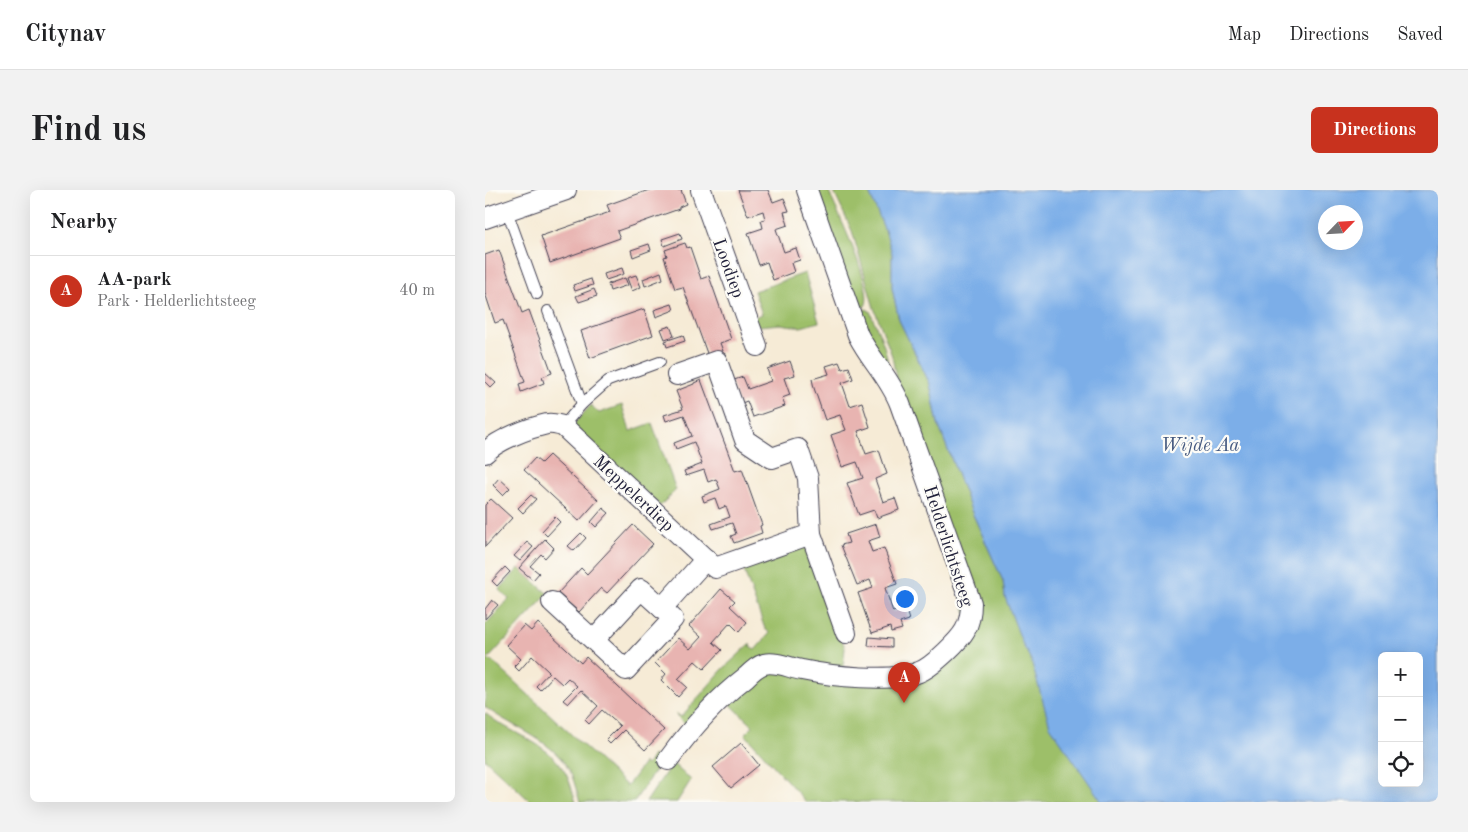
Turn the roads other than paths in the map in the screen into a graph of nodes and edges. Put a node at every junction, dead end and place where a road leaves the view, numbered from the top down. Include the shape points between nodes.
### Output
1 (566, 190) edge
2 (701, 190) edge
3 (807, 190) edge
4 (507, 211) junction
5 (485, 218) edge
6 (537, 294) dead end
7 (548, 311) dead end
8 (757, 346) dead end
9 (661, 362) dead end
10 (677, 375) dead end
11 (582, 404) junction
12 (563, 426) junction
13 (485, 453) edge
14 (811, 534) junction
15 (706, 559) junction
16 (552, 602) dead end
17 (662, 608) junction
18 (846, 633) dead end
19 (594, 640) junction
20 (668, 760) dead end

1 - 4 street
2 - 8 street, Loodiep
3 - 20 street, Helderlichtsteeg via 858,335 901,404 971,603 969,625 934,663 905,676 846,676 775,664 762,665 708,711
4 - 5 street
4 - 6 lane
7 - 11 lane
9 - 11 lane via 607,381
10 - 14 street via 717,361 745,440 771,458 798,449 808,478
11 - 12 lane
12 - 13 street via 547,424 496,443
12 - 15 street, Meppelerdiep
14 - 15 street, Meppelerdiep via 715,568
14 - 18 street
15 - 17 street
16 - 19 street
17 - 19 street via 641,589
17 - 19 street via 673,619 626,670

